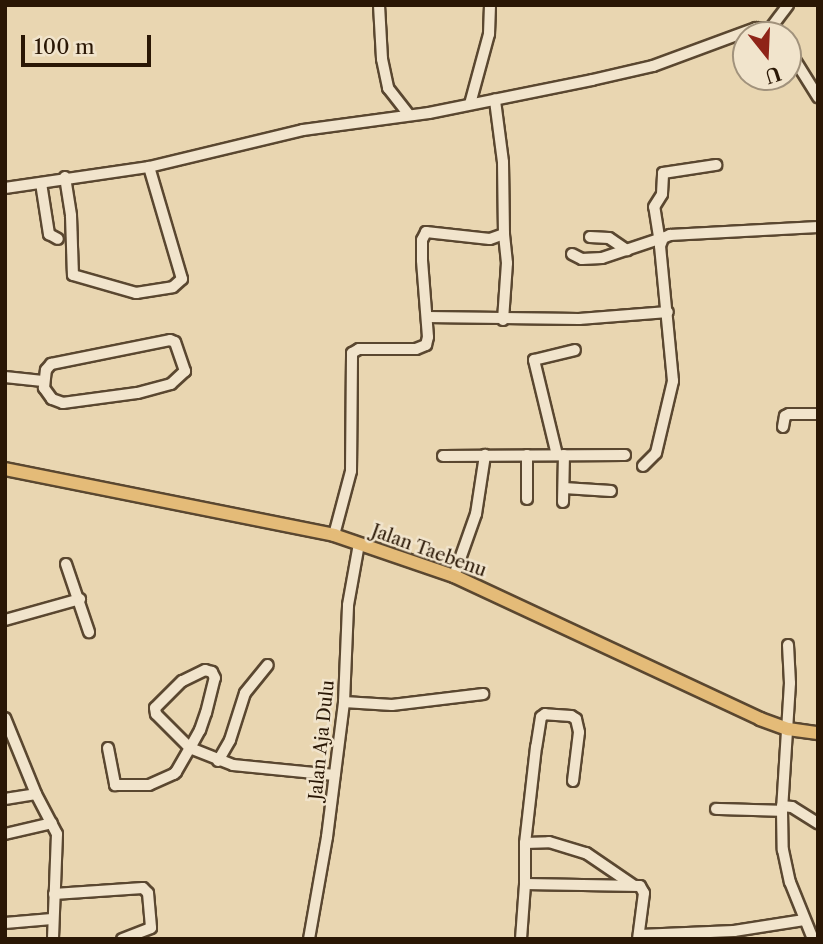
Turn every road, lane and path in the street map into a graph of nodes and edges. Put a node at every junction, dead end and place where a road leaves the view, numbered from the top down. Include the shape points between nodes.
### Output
1 (379, 5) edge
2 (490, 5) edge
3 (788, 5) edge
4 (779, 21) edge
5 (732, 36) edge
6 (802, 71) edge
7 (818, 97) edge
8 (495, 100) junction
9 (470, 104) junction
10 (409, 115) junction
11 (716, 165) dead end
12 (149, 167) junction
13 (65, 177) junction
14 (41, 183) junction
15 (5, 188) edge
16 (818, 227) edge
17 (504, 234) junction
18 (590, 237) dead end
19 (58, 239) dead end
20 (660, 241) junction
21 (627, 250) junction
22 (572, 254) dead end
23 (668, 312) junction
24 (427, 317) junction
25 (503, 320) junction
26 (575, 350) dead end
27 (5, 377) edge
28 (43, 382) junction
29 (818, 414) edge
30 (783, 427) dead end
31 (485, 455) junction
32 (527, 455) junction
33 (560, 455) junction
34 (625, 455) dead end
35 (443, 456) dead end
36 (643, 466) dead end
37 (5, 469) edge
38 (564, 488) junction
39 (611, 491) dead end
40 (527, 499) dead end
41 (564, 502) dead end
42 (334, 535) junction
43 (359, 544) junction
44 (66, 564) dead end
45 (454, 576) junction
46 (80, 599) junction
47 (5, 620) edge
48 (89, 632) dead end
49 (788, 645) dead end
50 (268, 666) dead end
51 (483, 694) dead end
52 (344, 702) junction
53 (5, 718) edge
54 (788, 729) junction
55 (818, 733) edge
56 (108, 748) dead end
57 (190, 748) junction
58 (218, 761) junction
59 (335, 775) junction
60 (573, 781) dead end
61 (36, 794) junction
62 (5, 799) edge
63 (716, 809) dead end
64 (782, 809) junction
65 (52, 823) junction
66 (818, 823) edge
67 (5, 834) edge
68 (525, 843) junction
69 (525, 884) junction
70 (633, 885) junction
71 (54, 894) junction
72 (52, 919) junction
73 (804, 920) junction
74 (5, 923) edge
75 (639, 937) edge
76 (53, 939) edge
77 (122, 939) edge
78 (309, 939) edge
79 (521, 939) edge
80 (813, 939) edge

1 - 10 street via 388,88
2 - 9 street via 489,34
3 - 4 street
5 - 8 street via 653,66
6 - 7 street
8 - 9 street
8 - 17 street via 503,162
9 - 10 street
10 - 12 street via 303,130
11 - 20 street via 663,173 662,194 653,208
12 - 13 street
12 - 13 street via 182,279 173,287 136,293 73,275
13 - 14 street
14 - 15 street
14 - 19 street via 49,234
16 - 20 street via 670,235
17 - 24 street via 490,239 426,232 422,260
17 - 25 street
18 - 21 street via 609,238
20 - 21 street
20 - 23 street
21 - 22 street via 591,260
23 - 25 street
23 - 36 street via 671,392 656,453
24 - 25 street
24 - 42 street via 428,341 423,347 352,353 351,471
26 - 33 street via 534,360
27 - 28 street
28 - 28 street via 47,394 63,403 163,387 185,371 175,342 170,340 51,364
29 - 30 street via 789,414
31 - 32 street
31 - 35 street
31 - 45 street via 476,514
32 - 33 street
32 - 40 street
33 - 34 street
33 - 38 street
37 - 42 main road, Jalan Taebenu
38 - 39 street
38 - 41 street
42 - 43 main road, Jalan Taebenu
43 - 45 main road, Jalan Taebenu
43 - 52 street, Jalan Aja Dulu via 348,605
44 - 46 street
45 - 54 main road, Jalan Taebenu
46 - 47 street
46 - 48 street
49 - 54 street
50 - 58 street via 245,693
51 - 52 street via 392,705
52 - 59 street, Jalan Aja Dulu
53 - 61 street
54 - 55 main road, Jalan Taebenu
54 - 64 street
56 - 57 street via 115,785 129,787 166,780
57 - 57 street via 155,708 182,681 209,670 214,684
57 - 58 street
58 - 59 street
59 - 78 street, Jalan Aja Dulu
60 - 68 street via 579,732 576,719 545,715 536,747
61 - 62 street
61 - 65 street
63 - 64 street
64 - 66 street via 792,807
64 - 73 street via 784,861
65 - 67 street
65 - 71 street via 58,842
68 - 69 street
68 - 70 street via 549,842 586,853
69 - 70 street
69 - 79 street
70 - 75 street via 644,893
71 - 72 street
71 - 77 street via 143,887 148,893 152,928
72 - 74 street
72 - 76 street
73 - 75 street via 734,931
73 - 80 street

